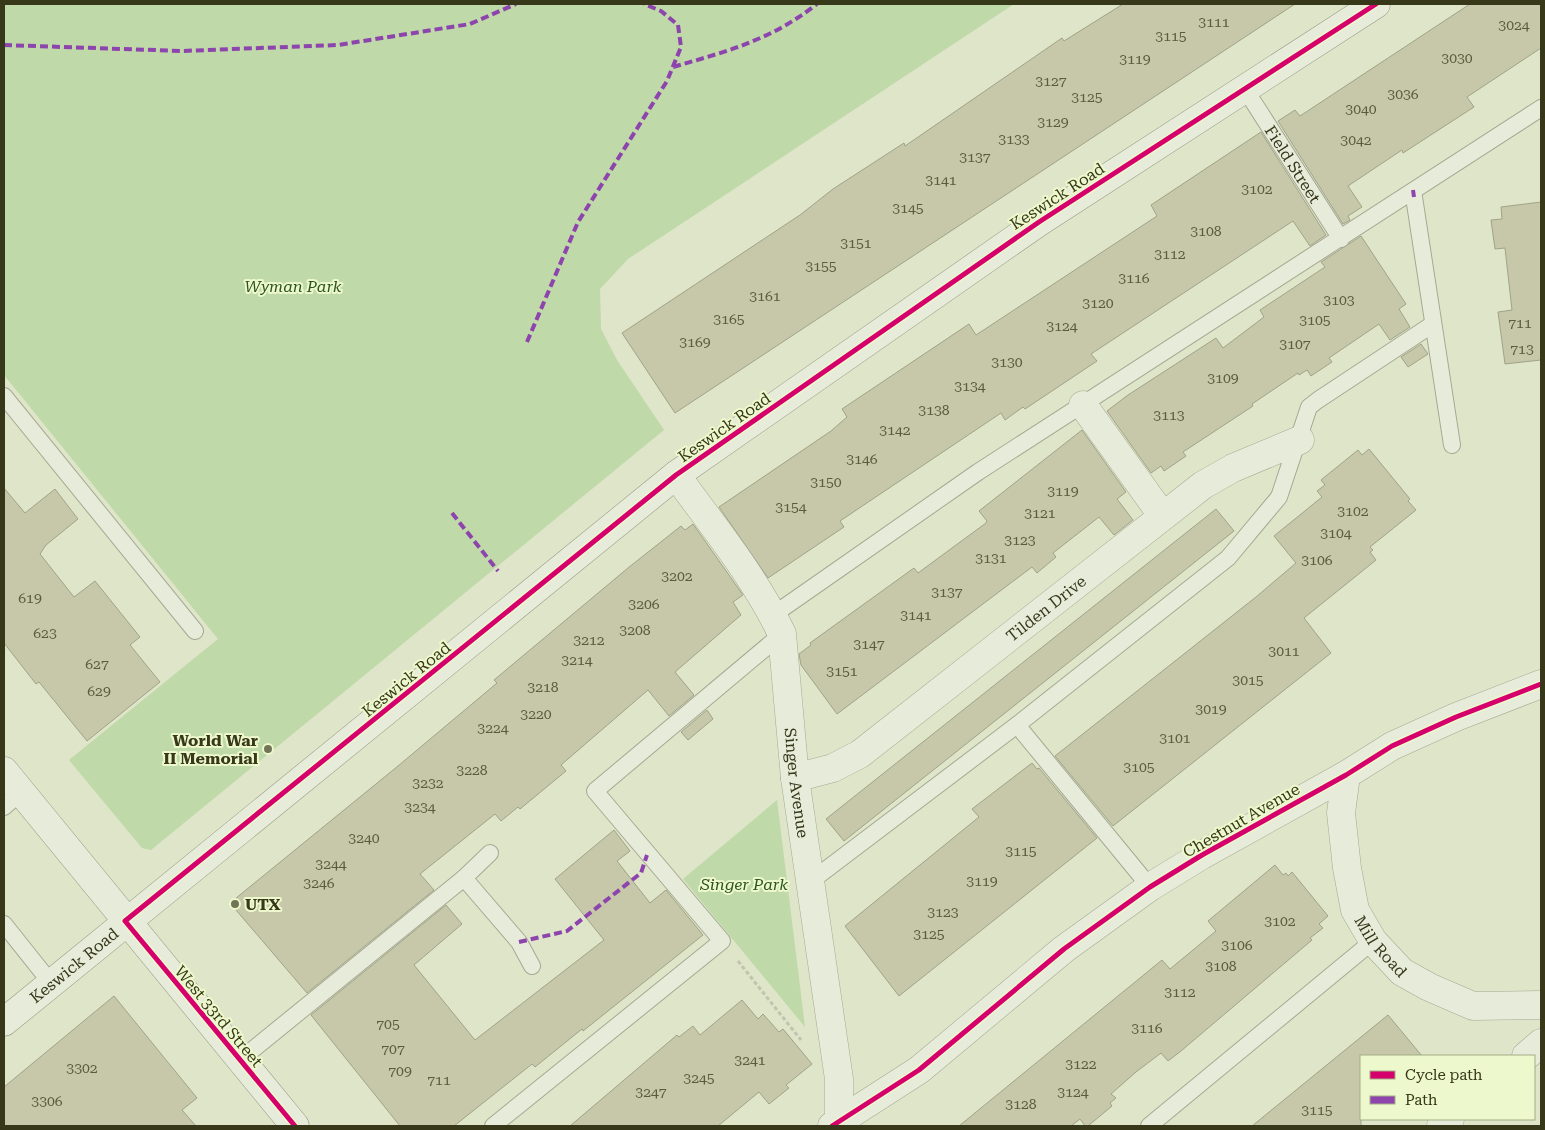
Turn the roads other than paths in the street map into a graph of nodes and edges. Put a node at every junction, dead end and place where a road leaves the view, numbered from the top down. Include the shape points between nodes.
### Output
1 (1376, 4) edge
2 (1245, 89) junction
3 (1541, 108) edge
4 (1414, 197) dead end
5 (1341, 239) junction
6 (1433, 324) junction
7 (4, 396) edge
8 (1083, 405) junction
9 (1300, 440) junction
10 (1452, 445) dead end
11 (676, 475) junction
12 (1162, 515) junction
13 (777, 625) junction
14 (195, 631) dead end
15 (1541, 684) edge
16 (1017, 725) junction
17 (4, 771) edge
18 (1346, 775) junction
19 (795, 778) junction
20 (13, 799) edge
21 (490, 853) dead end
22 (464, 878) junction
23 (811, 881) junction
24 (1150, 887) junction
25 (125, 922) junction
26 (4, 924) edge
27 (1373, 941) junction
28 (532, 966) dead end
29 (51, 983) junction
30 (1541, 1005) edge
31 (4, 1022) edge
32 (1541, 1044) edge
33 (1527, 1055) edge
34 (240, 1060) junction
35 (837, 1124) edge
36 (294, 1126) edge
37 (493, 1126) edge
38 (1149, 1126) edge

1 - 2 street, Keswick Road
2 - 5 lane, Field Street
2 - 11 street, Keswick Road via 1039,222
3 - 5 lane
4 - 6 lane
5 - 8 lane
6 - 9 lane via 1309,407
6 - 10 lane
7 - 14 lane
8 - 12 street
8 - 13 lane via 978,472
9 - 12 street, Tilden Drive via 1233,468
9 - 16 lane via 1280,496 1228,558
11 - 13 street, Singer Avenue via 742,566
11 - 25 street, Keswick Road
12 - 19 street, Tilden Drive via 860,754 833,768
13 - 19 street, Singer Avenue
13 - 37 lane via 594,791 722,941
15 - 18 street, Chestnut Avenue via 1456,716 1392,746
16 - 23 lane
16 - 24 lane
17 - 20 street, West 33rd Street
18 - 24 street, Chestnut Avenue
18 - 27 street, Mill Road via 1341,814 1347,868 1355,910
19 - 23 street, Singer Avenue
20 - 25 street, West 33rd Street
21 - 22 lane
22 - 28 lane via 519,942
22 - 34 lane
23 - 35 street, Singer Avenue via 840,1079
24 - 35 street, Chestnut Avenue via 1064,949 920,1070
25 - 29 street, Keswick Road
25 - 34 street, West 33rd Street
26 - 29 lane
27 - 30 street, Mill Road via 1402,972 1473,1006
27 - 38 lane
29 - 31 street, Keswick Road
32 - 33 street
34 - 36 street, West 33rd Street

